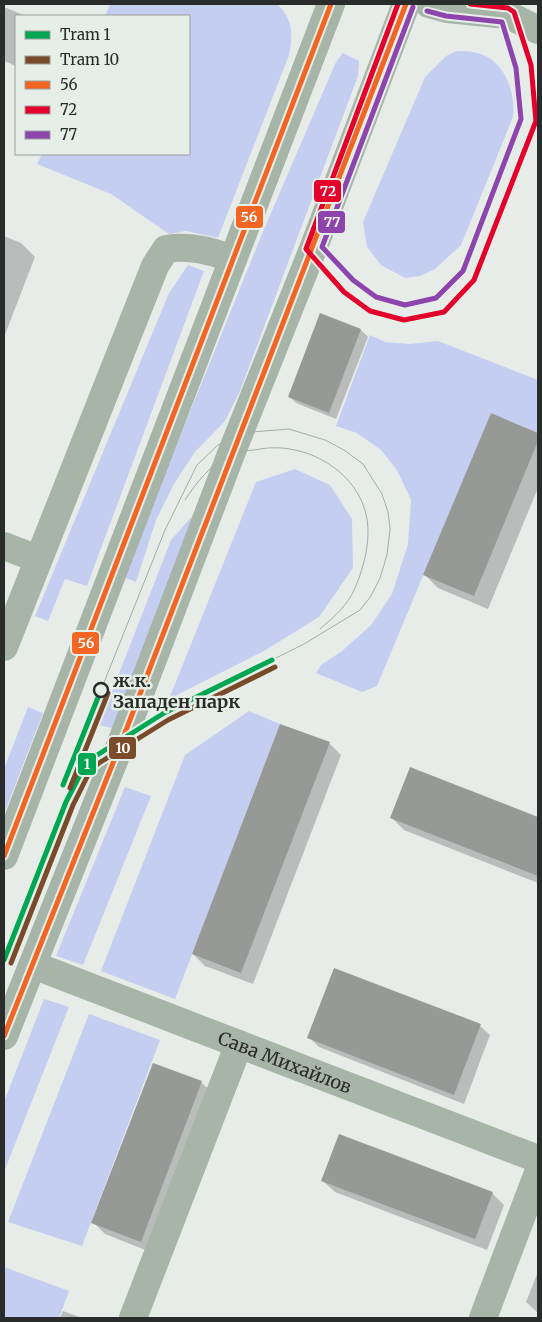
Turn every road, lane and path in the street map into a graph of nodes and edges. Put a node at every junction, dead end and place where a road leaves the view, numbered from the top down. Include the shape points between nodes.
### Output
1 (331, 4) edge
2 (406, 4) edge
3 (428, 4) edge
4 (497, 9) edge
5 (538, 30) edge
6 (234, 258) junction
7 (4, 546) edge
8 (38, 559) junction
9 (4, 647) edge
10 (4, 856) edge
11 (32, 965) junction
12 (4, 1036) edge
13 (239, 1044) junction
14 (538, 1159) edge
15 (538, 1173) edge
16 (132, 1318) edge
17 (483, 1318) edge

1 - 6 street
2 - 11 street
3 - 4 street via 447,9
4 - 5 street
6 - 8 street via 196,248 166,249 155,266
6 - 10 street
7 - 8 street
8 - 9 street
11 - 12 street
11 - 13 street, Сава Михайлов
13 - 14 street, Сава Михайлов
13 - 16 street
15 - 17 street

